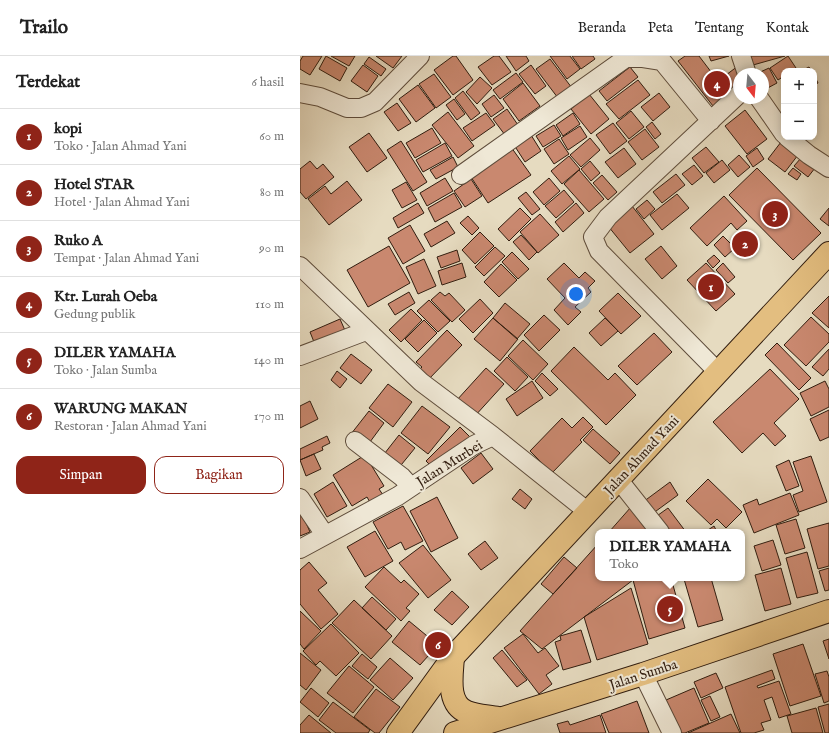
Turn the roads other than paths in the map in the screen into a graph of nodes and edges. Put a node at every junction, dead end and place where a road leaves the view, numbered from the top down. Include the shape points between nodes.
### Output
1 (420, 56) edge
2 (741, 56) edge
3 (745, 68) edge
4 (300, 93) edge
5 (733, 100) edge
6 (763, 104) edge
7 (711, 121) junction
8 (781, 130) edge
9 (791, 140) edge
10 (829, 168) edge
11 (461, 175) dead end
12 (829, 253) edge
13 (300, 266) edge
14 (366, 331) junction
15 (300, 356) edge
16 (718, 372) junction
17 (492, 436) junction
18 (355, 441) dead end
19 (618, 479) junction
20 (411, 486) junction
21 (300, 498) edge
22 (587, 511) junction
23 (658, 529) edge
24 (325, 535) junction
25 (300, 549) edge
26 (829, 611) edge
27 (453, 657) junction
28 (643, 674) junction
29 (504, 719) junction
30 (398, 733) edge
31 (455, 733) edge
32 (672, 733) edge

1 - 4 street via 375,102 361,108 347,108 320,97
2 - 3 street
5 - 7 street
6 - 8 street
7 - 11 street via 662,61 626,58
7 - 16 street via 608,217 593,237 599,251
9 - 10 street
12 - 16 main road, Jalan Ahmad Yani
13 - 14 street
14 - 15 street
14 - 17 street via 421,382
16 - 19 main road, Jalan Ahmad Yani
17 - 20 street, Jalan Murbei
17 - 22 street, Jalan Murbei
18 - 20 street
19 - 22 main road, Jalan Ahmad Yani
19 - 23 street
20 - 24 street, Jalan Murbei via 398,496
21 - 24 street
22 - 27 main road, Jalan Ahmad Yani
24 - 25 street, Jalan Murbei
26 - 28 main road, Jalan Sumba
27 - 29 main road via 452,693 461,708 471,714
27 - 30 main road, Jalan Ahmad Yani
28 - 29 main road, Jalan Sumba
28 - 32 street
29 - 31 main road, Jalan Sumba

